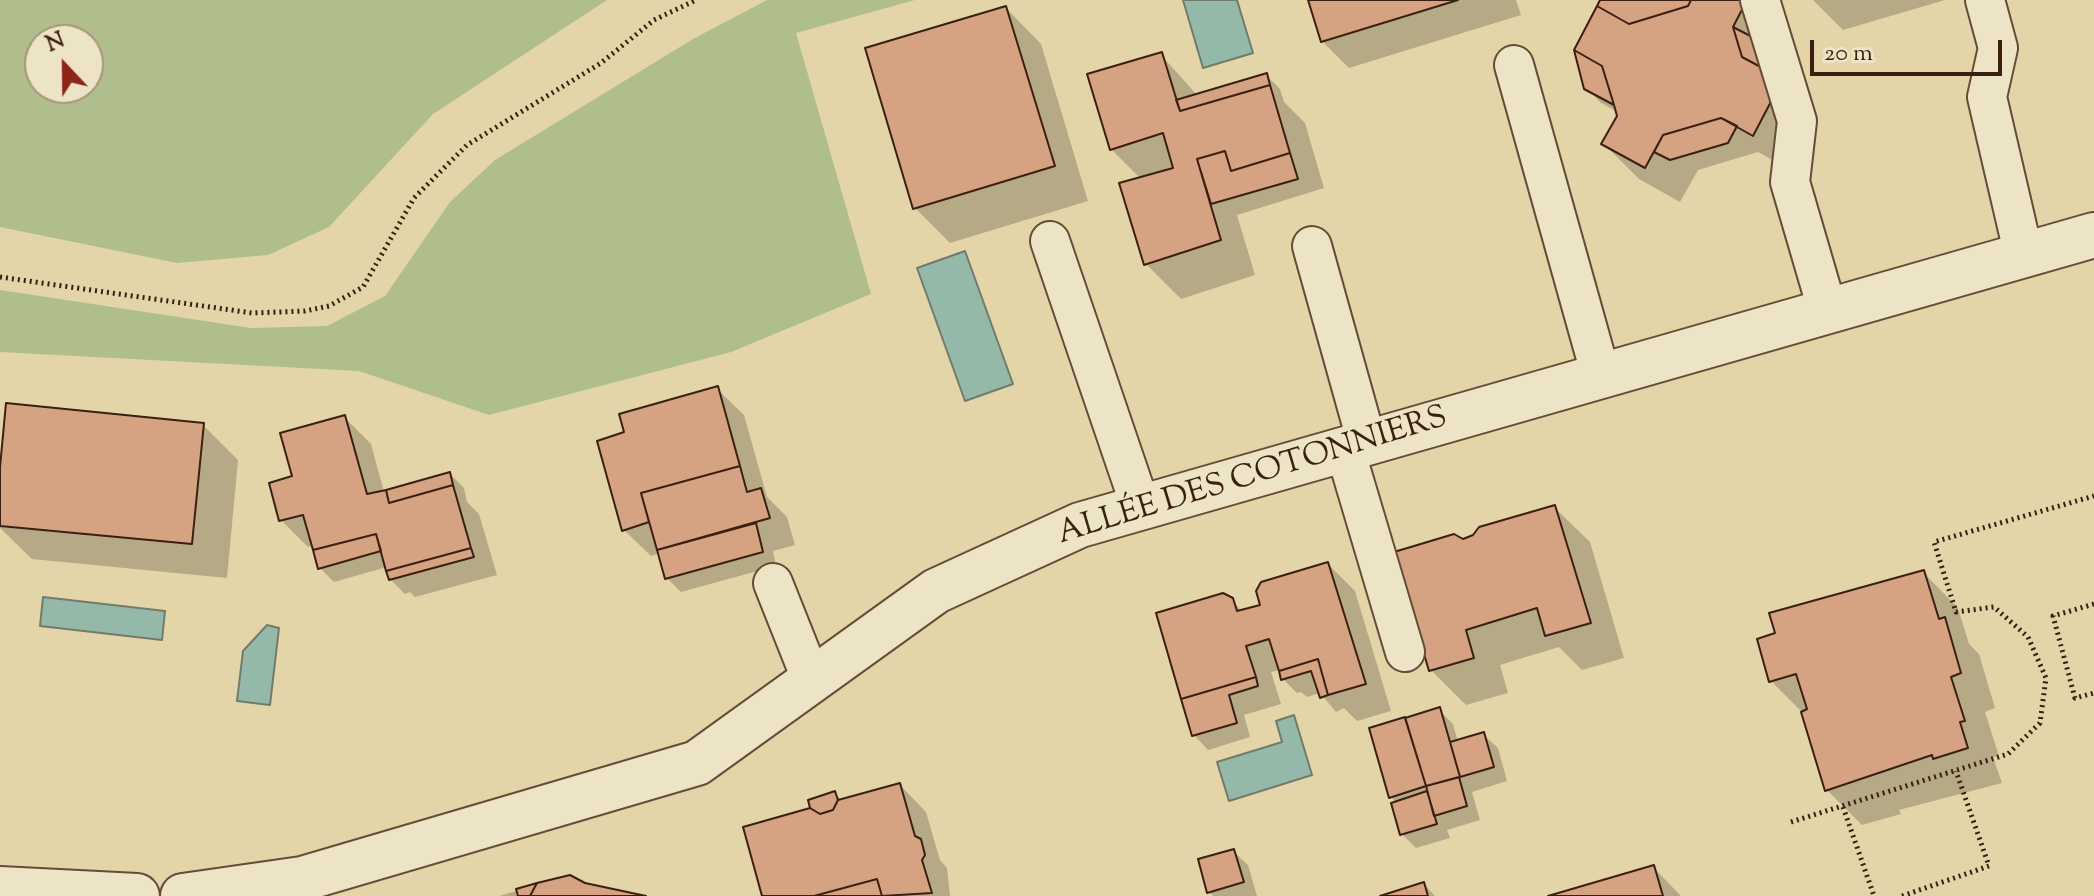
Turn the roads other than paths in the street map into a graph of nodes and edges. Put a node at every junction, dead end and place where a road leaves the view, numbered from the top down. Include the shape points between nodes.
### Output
1 (1760, 0) edge
2 (1985, 0) edge
3 (1514, 65) dead end
4 (2094, 235) edge
5 (1050, 241) dead end
6 (1312, 246) dead end
7 (2024, 256) junction
8 (1828, 312) junction
9 (1601, 376) junction
10 (1356, 446) junction
11 (1141, 508) junction
12 (773, 583) dead end
13 (1405, 652) dead end
14 (812, 681) junction
15 (0, 889) edge
16 (137, 896) edge
17 (183, 896) edge

1 - 8 lane via 1797,121 1790,182
2 - 7 lane via 1998,48 1987,97
3 - 9 lane
4 - 7 street, ALLÉE DES COTONNIERS
5 - 11 lane
6 - 10 lane
7 - 8 street, ALLÉE DES COTONNIERS
8 - 9 street, ALLÉE DES COTONNIERS
9 - 10 street, ALLÉE DES COTONNIERS
10 - 11 street, ALLÉE DES COTONNIERS
10 - 13 lane
11 - 14 street, ALLÉE DES COTONNIERS via 1080,525 936,591
12 - 14 lane
14 - 17 street, ALLÉE DES COTONNIERS via 697,763 302,879
15 - 16 street

